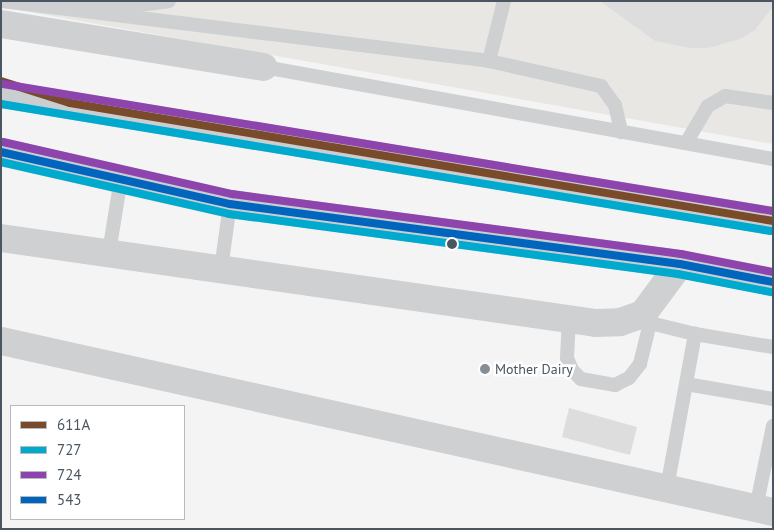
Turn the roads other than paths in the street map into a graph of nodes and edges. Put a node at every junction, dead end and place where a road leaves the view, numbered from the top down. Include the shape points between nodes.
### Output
1 (2, 1) edge
2 (69, 1) edge
3 (169, 1) edge
4 (504, 1) edge
5 (1, 24) edge
6 (489, 61) junction
7 (264, 67) joint
8 (1, 94) edge
9 (773, 103) edge
10 (621, 132) junction
11 (686, 144) junction
12 (1, 152) edge
13 (773, 159) edge
14 (121, 178) junction
15 (230, 204) junction
16 (773, 221) edge
17 (1, 238) edge
18 (109, 252) junction
19 (680, 264) junction
20 (222, 269) junction
21 (773, 282) edge
22 (569, 320) junction
23 (641, 321) junction
24 (695, 334) junction
25 (1, 341) edge
26 (773, 347) edge
27 (686, 384) junction
28 (773, 399) edge
29 (773, 426) edge
30 (667, 488) junction
31 (764, 510) edge

1 - 6 lane
2 - 3 lane via 138,6
4 - 6 lane
5 - 7 street
6 - 10 lane via 601,86 615,105
7 - 10 lane
8 - 16 main road
9 - 11 lane via 725,96 708,106
10 - 11 lane
11 - 13 lane
12 - 14 main road
14 - 15 main road
14 - 18 lane
15 - 19 main road
15 - 20 lane
17 - 18 street
18 - 20 street
19 - 21 main road
19 - 23 street
20 - 22 street
22 - 23 street via 596,323
22 - 23 lane via 567,358 572,370 581,379 615,385 629,378 640,364
23 - 24 lane
24 - 26 lane
24 - 27 lane
25 - 30 street
27 - 28 lane
27 - 30 lane
29 - 31 lane
30 - 31 street

